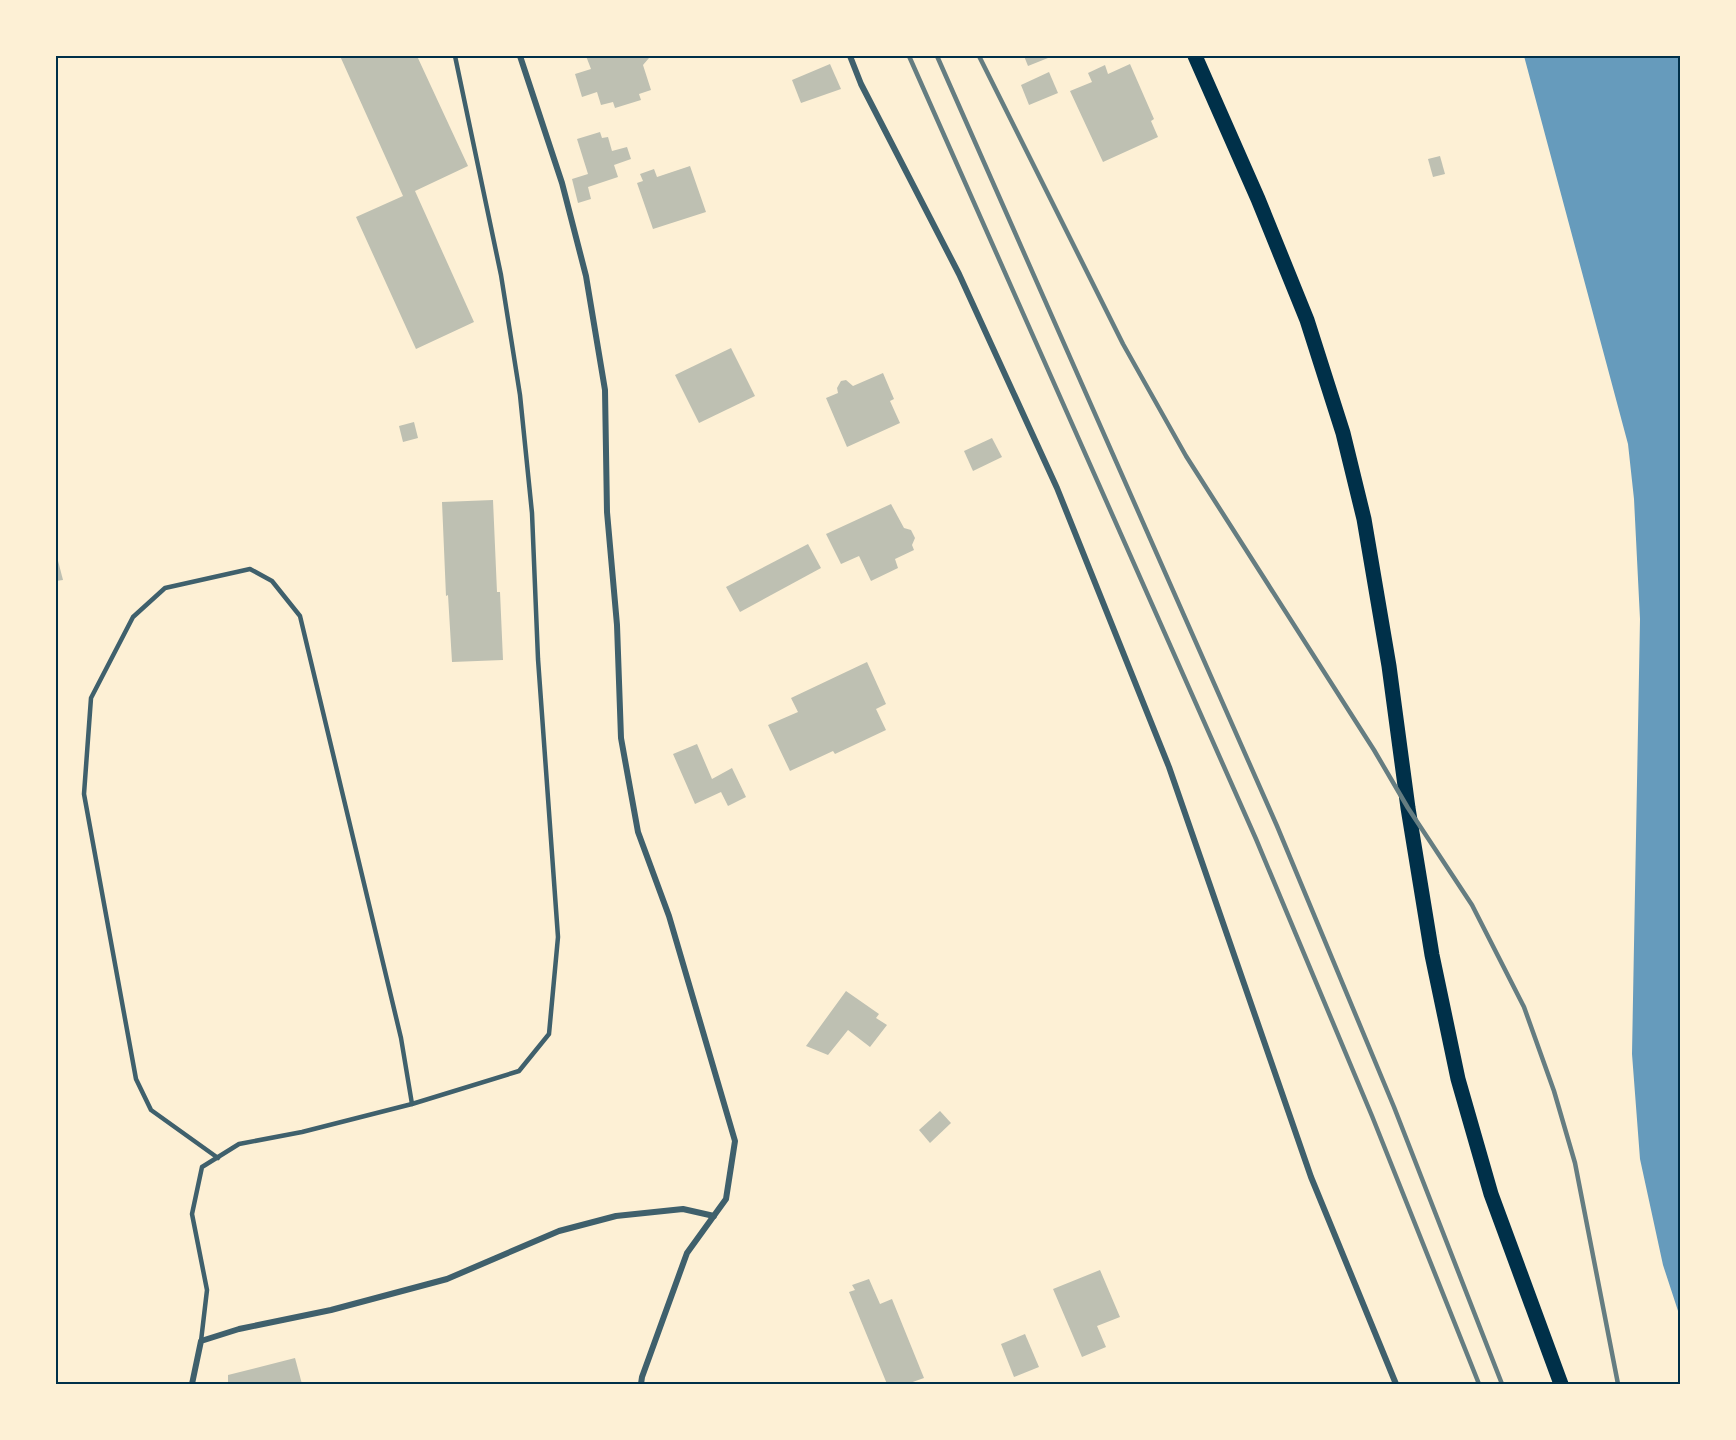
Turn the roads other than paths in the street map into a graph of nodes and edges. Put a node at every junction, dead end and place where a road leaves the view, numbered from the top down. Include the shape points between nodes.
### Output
1 (455, 56) edge
2 (520, 56) edge
3 (850, 56) edge
4 (1195, 56) edge
5 (412, 1104) junction
6 (218, 1158) junction
7 (714, 1216) junction
8 (201, 1341) junction
9 (192, 1384) edge
10 (641, 1384) edge
11 (1396, 1384) edge
12 (1561, 1384) edge

1 - 5 lane via 501,275 520,395 532,513 558,937 549,1034 519,1071
2 - 7 street via 562,183 586,276 605,390 607,512 621,738 638,832 669,916 735,1142 726,1199
3 - 11 street via 959,274 1057,488 1169,767 1311,1177
4 - 12 main road via 1307,320 1343,433 1364,519 1432,955 1458,1079 1491,1194
5 - 6 lane via 239,1144
5 - 6 lane via 401,1038 300,616 272,581 250,569 165,588 133,617 91,698 84,794 136,1079 151,1110
6 - 8 lane via 202,1167 192,1214 207,1290
7 - 8 street via 683,1209 616,1216 559,1231 447,1279
7 - 10 street via 687,1252
8 - 9 street

